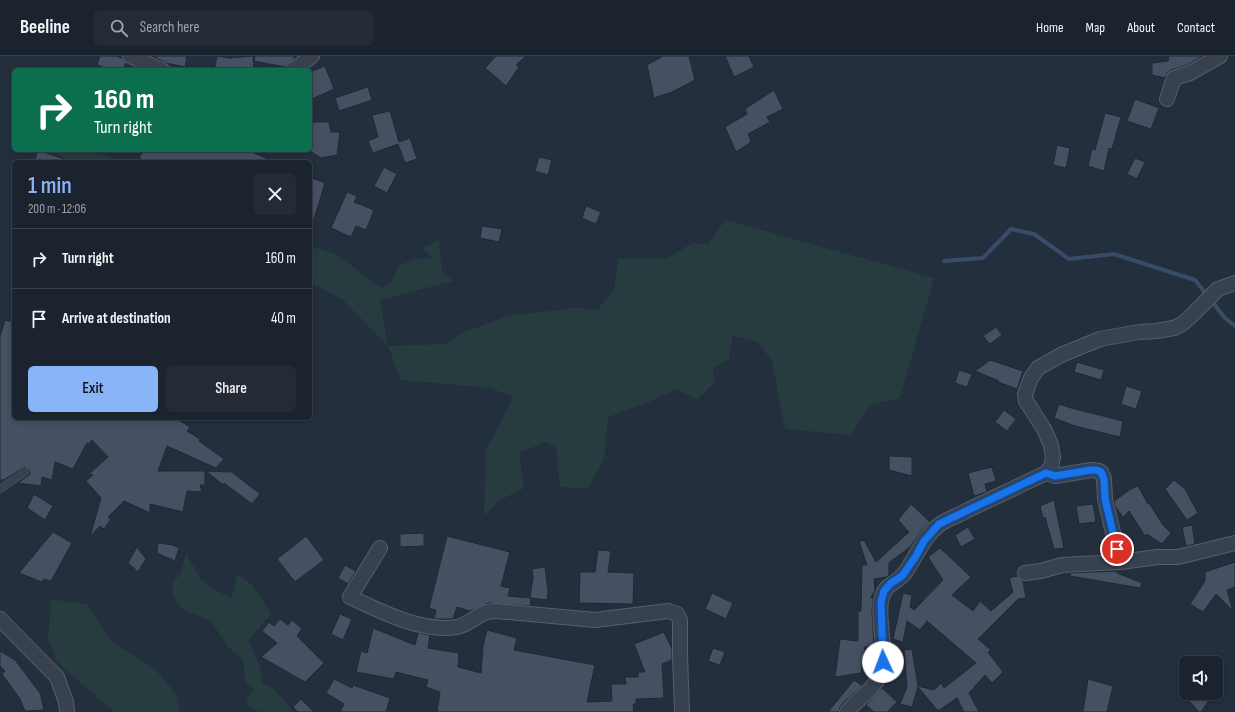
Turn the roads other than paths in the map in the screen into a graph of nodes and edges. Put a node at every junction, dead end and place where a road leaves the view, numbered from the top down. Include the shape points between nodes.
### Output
1 (130, 56) edge
2 (312, 56) edge
3 (1220, 56) edge
4 (157, 68) edge
5 (296, 68) edge
6 (1167, 99) dead end
7 (1235, 283) edge
8 (25, 472) dead end
9 (1046, 473) junction
10 (0, 489) edge
11 (1235, 542) edge
12 (380, 548) dead end
13 (1120, 562) junction
14 (1025, 573) dead end
15 (0, 618) edge
16 (67, 712) edge
17 (682, 712) edge
18 (847, 712) edge

1 - 4 street
2 - 5 street
3 - 6 street via 1190,73 1174,78
7 - 9 street via 1218,289 1189,318 1174,328 1094,341 1038,368 1025,394 1026,401 1051,445 1054,457
8 - 10 lane
9 - 13 street via 1055,476 1091,470 1101,472
9 - 18 street via 939,524 924,541 902,576 884,591 881,602 883,662 879,678
11 - 13 street via 1178,557
12 - 17 street via 350,597 415,624 458,627 487,612 496,611 595,620 668,611 677,614 680,620
13 - 14 street via 1062,566
15 - 16 street via 57,677

